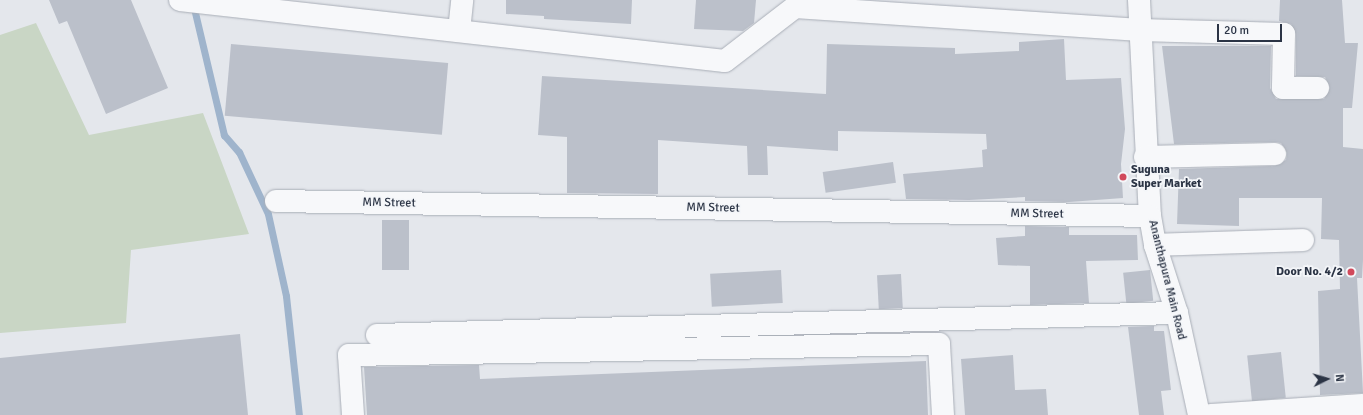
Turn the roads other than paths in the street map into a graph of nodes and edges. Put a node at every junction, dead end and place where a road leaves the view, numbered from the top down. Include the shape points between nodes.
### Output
1 (180, 0) edge
2 (462, 0) edge
3 (1140, 0) edge
4 (1140, 30) junction
5 (459, 31) junction
6 (1318, 88) dead end
7 (1275, 154) dead end
8 (1145, 157) junction
9 (276, 201) dead end
10 (1150, 216) junction
11 (1303, 240) dead end
12 (1155, 245) junction
13 (1177, 313) junction
14 (377, 335) dead end
15 (1363, 405) edge
16 (1339, 411) edge
17 (353, 415) edge
18 (943, 415) edge
19 (1199, 415) edge
20 (1211, 415) edge

1 - 5 street
2 - 5 street
3 - 4 street, Ananthapura Main Road
4 - 5 street via 795,7 725,61
4 - 6 street via 1284,34 1282,88
4 - 8 street, Ananthapura Main Road
7 - 8 street
8 - 10 street, Ananthapura Main Road
9 - 10 street, MM Street
10 - 12 street, Ananthapura Main Road
11 - 12 street
12 - 13 street, Ananthapura Main Road
13 - 14 street
13 - 19 street, Ananthapura Main Road
15 - 16 street
16 - 20 street
17 - 18 street via 349,355 939,344

